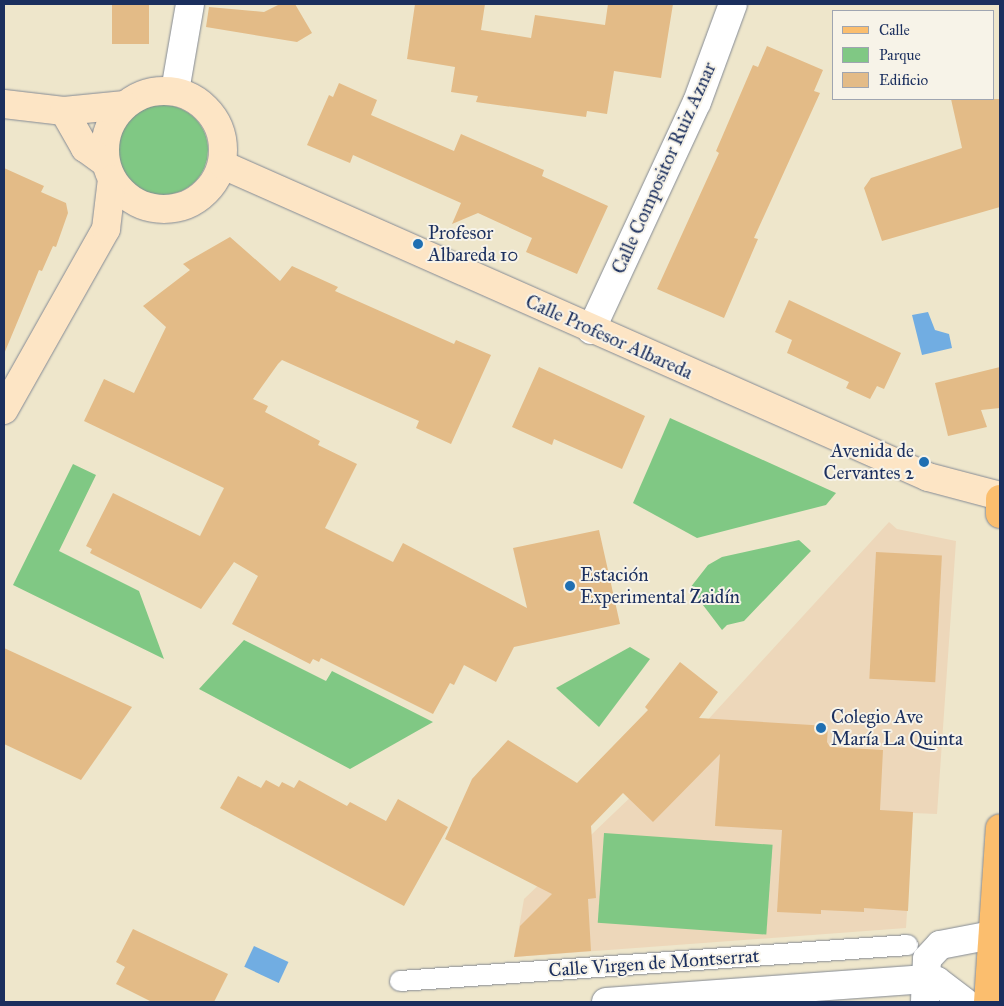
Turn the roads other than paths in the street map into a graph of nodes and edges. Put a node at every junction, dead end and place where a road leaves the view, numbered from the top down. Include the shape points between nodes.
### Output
1 (190, 4) edge
2 (733, 4) edge
3 (175, 91) junction
4 (4, 104) edge
5 (125, 106) junction
6 (64, 111) junction
7 (223, 165) junction
8 (109, 171) junction
9 (149, 208) junction
10 (106, 230) junction
11 (591, 330) junction
12 (4, 410) edge
13 (1000, 498) edge
14 (1000, 514) edge
15 (1000, 828) edge
16 (992, 935) junction
17 (908, 945) dead end
18 (400, 981) dead end
19 (925, 991) edge
20 (765, 996) edge
21 (606, 1002) edge
22 (965, 1002) edge
23 (988, 1002) edge

1 - 3 street
2 - 11 street, Calle Compositor Ruiz Aznar via 696,102
3 - 5 main road via 140,95
3 - 7 main road via 203,105 215,120 222,136
4 - 6 main road
5 - 6 main road
5 - 8 main road via 108,132
6 - 8 main road via 85,148
7 - 9 main road via 212,187 199,198 181,208
7 - 11 main road, Calle Profesor Albareda
8 - 9 main road via 127,196
8 - 10 main road
9 - 10 main road
10 - 12 main road
11 - 13 main road, Calle Profesor Albareda via 928,477
13 - 14 main road
15 - 16 main road
16 - 19 street via 940,945 927,959
16 - 23 main road
17 - 18 street, Calle Virgen de Montserrat
19 - 20 street
19 - 22 street via 938,981
20 - 21 street

